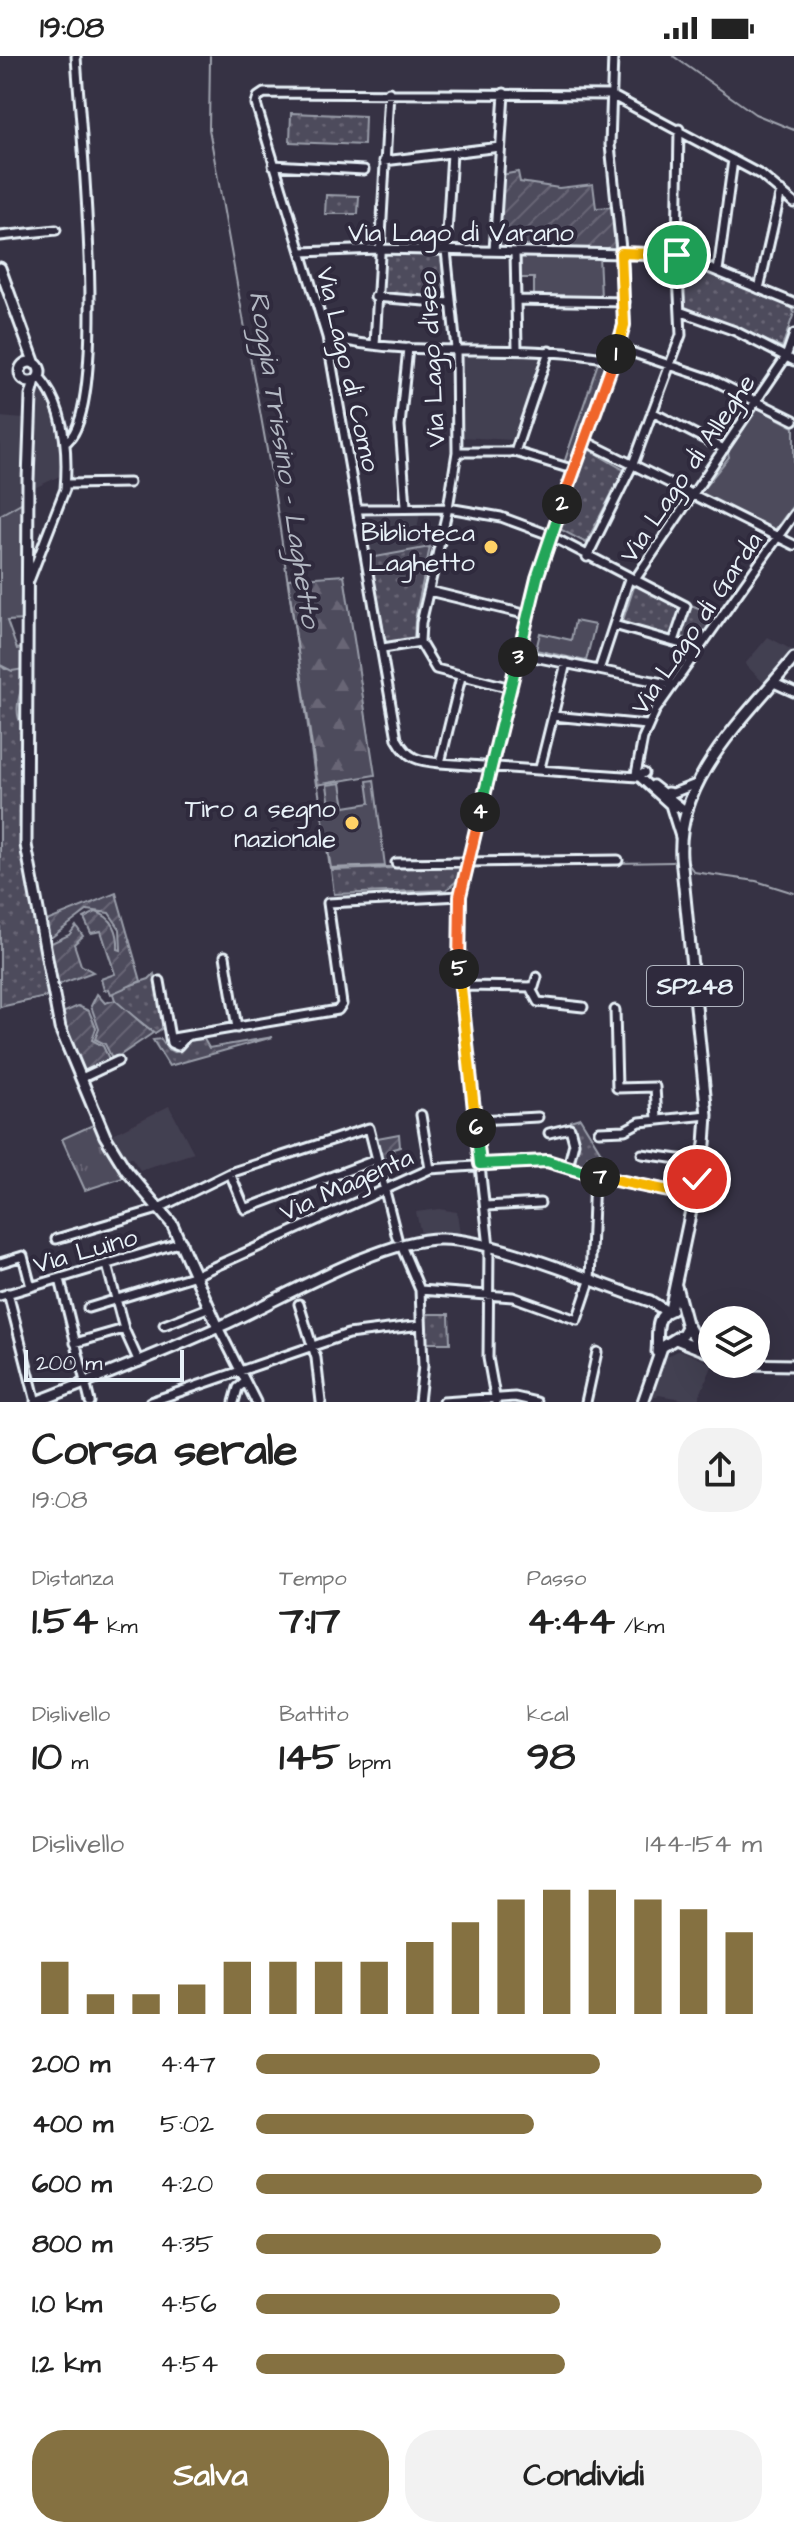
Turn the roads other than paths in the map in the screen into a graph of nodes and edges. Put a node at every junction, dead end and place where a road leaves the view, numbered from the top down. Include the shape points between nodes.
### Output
1 (76, 56) edge
2 (613, 56) edge
3 (389, 92) junction
4 (504, 93) junction
5 (611, 95) junction
6 (679, 129) junction
7 (500, 147) junction
8 (452, 153) junction
9 (733, 160) junction
10 (384, 161) junction
11 (273, 165) junction
12 (364, 170) dead end
13 (781, 191) junction
14 (794, 203) edge
15 (56, 230) dead end
16 (0, 236) edge
17 (378, 249) junction
18 (446, 250) junction
19 (494, 251) junction
20 (302, 252) junction
21 (515, 252) junction
22 (621, 253) junction
23 (677, 255) junction
24 (0, 268) edge
25 (718, 271) junction
26 (759, 289) junction
27 (375, 297) junction
28 (516, 300) junction
29 (625, 302) junction
30 (450, 303) junction
31 (794, 303) edge
32 (682, 312) junction
33 (794, 334) edge
34 (327, 337) junction
35 (28, 344) junction
36 (375, 345) junction
37 (408, 348) junction
38 (517, 348) junction
39 (619, 348) junction
40 (456, 349) junction
41 (549, 351) junction
42 (790, 359) edge
43 (614, 360) junction
44 (35, 364) junction
45 (671, 364) junction
46 (23, 365) junction
47 (37, 379) junction
48 (23, 380) junction
49 (31, 396) junction
50 (756, 401) junction
51 (652, 412) junction
52 (794, 420) edge
53 (585, 441) junction
54 (65, 443) junction
55 (724, 449) junction
56 (457, 452) junction
57 (513, 452) junction
58 (633, 464) junction
59 (575, 470) junction
60 (129, 483) dead end
61 (66, 484) junction
62 (693, 495) junction
63 (406, 506) junction
64 (448, 508) junction
65 (360, 509) junction
66 (794, 514) edge
67 (551, 536) junction
68 (779, 538) junction
69 (794, 545) edge
70 (587, 557) junction
71 (632, 580) junction
72 (29, 581) junction
73 (429, 591) junction
74 (528, 615) junction
75 (614, 625) junction
76 (674, 641) junction
77 (420, 642) junction
78 (383, 648) junction
79 (699, 649) junction
80 (519, 654) junction
81 (794, 658) edge
82 (566, 663) junction
83 (599, 670) junction
84 (461, 677) junction
85 (774, 683) junction
86 (673, 685) junction
87 (511, 688) junction
88 (794, 692) edge
89 (553, 716) junction
90 (647, 725) junction
91 (440, 763) junction
92 (492, 766) junction
93 (540, 768) junction
94 (641, 775) junction
95 (696, 784) junction
96 (665, 792) junction
97 (670, 805) junction
98 (685, 810) junction
99 (680, 837) junction
100 (618, 860) dead end
101 (468, 862) junction
102 (396, 863) dead end
103 (460, 896) junction
104 (225, 956) dead end
105 (537, 977) dead end
106 (160, 981) dead end
107 (460, 986) junction
108 (530, 987) junction
109 (583, 1007) dead end
110 (615, 1010) dead end
111 (237, 1028) junction
112 (118, 1061) dead end
113 (82, 1078) junction
114 (421, 1115) dead end
115 (707, 1115) junction
116 (538, 1117) dead end
117 (657, 1119) junction
118 (476, 1120) junction
119 (599, 1131) dead end
120 (549, 1133) dead end
121 (642, 1154) dead end
122 (375, 1160) junction
123 (701, 1162) junction
124 (480, 1164) junction
125 (568, 1167) junction
126 (430, 1169) junction
127 (230, 1173) junction
128 (594, 1176) junction
129 (383, 1188) junction
130 (693, 1196) junction
131 (540, 1203) dead end
132 (485, 1206) junction
133 (160, 1208) junction
134 (397, 1238) dead end
135 (56, 1239) dead end
136 (182, 1242) junction
137 (489, 1247) junction
138 (403, 1250) dead end
139 (0, 1263) edge
140 (107, 1265) junction
141 (196, 1275) junction
142 (60, 1279) junction
143 (674, 1279) junction
144 (590, 1281) junction
145 (31, 1287) junction
146 (420, 1290) junction
147 (4, 1294) edge
148 (488, 1294) junction
149 (632, 1296) junction
150 (116, 1300) junction
151 (650, 1301) junction
152 (299, 1304) dead end
153 (210, 1307) junction
154 (88, 1308) dead end
155 (668, 1310) junction
156 (686, 1320) junction
157 (658, 1324) junction
158 (164, 1325) dead end
159 (421, 1325) junction
160 (218, 1327) junction
161 (124, 1329) junction
162 (674, 1339) junction
163 (698, 1342) edge
164 (75, 1343) junction
165 (312, 1345) junction
166 (698, 1347) edge
167 (597, 1352) dead end
168 (657, 1358) junction
169 (139, 1362) junction
170 (770, 1364) edge
171 (794, 1365) edge
172 (238, 1370) junction
173 (85, 1383) junction
174 (244, 1383) junction
175 (496, 1400) edge
176 (36, 1402) edge
177 (90, 1402) edge
178 (150, 1402) edge
179 (234, 1402) edge
180 (256, 1402) edge
181 (321, 1402) edge
182 (419, 1402) edge
183 (443, 1402) edge
184 (537, 1402) edge
185 (586, 1402) edge
186 (643, 1402) edge

1 - 54 street via 91,324 81,413
2 - 5 street
3 - 4 street
3 - 10 street
3 - 11 street, Via Lago di Como via 264,93 256,104
4 - 5 street
4 - 7 street
5 - 6 street
5 - 22 street via 610,145
6 - 9 street
6 - 23 street
7 - 8 street
7 - 19 street
8 - 10 street
8 - 18 street, Via Lago d'Iseo
9 - 13 street
9 - 25 street
10 - 17 street
11 - 12 street
11 - 20 street, Via Lago di Como
13 - 14 street
13 - 26 street
15 - 16 street
17 - 18 street, Via Lago di Varano
17 - 20 street, Via Lago di Varano
17 - 27 street
18 - 19 street, Via Lago di Varano
18 - 30 street, Via Lago d'Iseo
19 - 21 street, Via Lago di Varano
20 - 34 street, Via Lago di Como
21 - 22 street, Via Lago di Varano
21 - 28 street
22 - 23 street, Via Lago di Varano
22 - 29 street
23 - 25 street, Via Lago di Varano
23 - 32 street
24 - 35 main road
25 - 26 street, Via Lago di Varano
26 - 31 street, Via Lago di Varano
27 - 30 street
27 - 36 street
28 - 29 street
28 - 38 street
29 - 39 street
30 - 40 street, Via Lago d'Iseo
32 - 42 street
32 - 45 street
33 - 42 street, Via Lago di Alleghe
34 - 36 street
34 - 65 street, Via Lago di Como
35 - 44 main road
35 - 46 main road
36 - 37 street
37 - 40 street
37 - 63 street via 400,426
38 - 40 street
38 - 41 street
39 - 43 street
39 - 45 street
40 - 56 street, Via Lago d'Iseo
41 - 43 street
41 - 57 street
42 - 50 street, Via Lago di Alleghe
43 - 53 street
44 - 46 main road
44 - 47 main road
45 - 50 street
45 - 51 street
46 - 48 main road
47 - 48 main road
47 - 49 main road
47 - 54 street via 56,409
48 - 49 main road
49 - 72 main road
50 - 52 street
50 - 55 street, Via Lago di Alleghe
51 - 55 street
51 - 58 street
53 - 58 street
53 - 59 street
54 - 61 street
55 - 62 street, Via Lago di Alleghe
56 - 57 street
56 - 64 street, Via Lago d'Iseo
57 - 59 street
58 - 62 street
58 - 70 street
59 - 67 street
60 - 61 street
61 - 72 street
62 - 68 street
62 - 71 street, Via Lago di Alleghe
63 - 64 street
63 - 65 street
64 - 67 street via 501,517
64 - 73 street, Via Lago d'Iseo
65 - 78 street, Via Lago di Como
66 - 68 street, Via Lago di Garda
67 - 70 street
67 - 74 street
68 - 69 street
68 - 79 street, Via Lago di Garda
70 - 71 street
71 - 75 street, Via Lago di Alleghe
71 - 76 street via 686,606
72 - 113 main road via 27,855 60,1028
73 - 74 street
73 - 77 street, Via Lago d'Iseo
74 - 80 street
75 - 76 street
75 - 83 street, Via Lago di Alleghe
76 - 79 street
77 - 78 street
77 - 84 street via 436,669
78 - 91 street, Via Lago di Como via 397,739 416,761
79 - 86 street, Via Lago di Garda
80 - 82 street
80 - 87 street
81 - 85 main road, SP248
82 - 83 street
82 - 89 street
83 - 86 street
84 - 87 street
84 - 91 street
85 - 88 street
85 - 95 main road, SP248
86 - 90 street, Via Lago di Garda
87 - 92 street
89 - 90 street
89 - 93 street
90 - 94 street, Via Lago di Garda
91 - 92 street, Via Lago di Como
92 - 93 street, Via Lago di Como
92 - 101 street
93 - 94 street, Via Lago di Como
94 - 96 street
94 - 97 street
95 - 96 street
95 - 98 main road, SP248
96 - 98 street
97 - 98 street
97 - 99 street
98 - 99 main road, SP248
99 - 115 main road, SP248
100 - 101 street
101 - 102 street
101 - 103 street
103 - 107 street
103 - 111 street via 328,903 342,1004 338,1010
104 - 111 street
105 - 108 street via 537,985
106 - 111 street via 173,1038
107 - 108 street
107 - 118 street
108 - 109 street via 538,1002
110 - 117 street via 617,1088 655,1087
112 - 113 street
113 - 133 main road via 113,1150
114 - 126 street
115 - 117 street
115 - 123 main road, SP248
116 - 118 street
117 - 119 street via 625,1130
118 - 124 street
120 - 125 street via 570,1128 574,1143
121 - 123 street
122 - 127 street via 245,1209
122 - 127 street via 369,1128
122 - 129 street
123 - 130 main road, SP248
124 - 125 street, Via Magenta via 547,1161
124 - 126 street, Via Magenta
124 - 132 street
125 - 128 street, Via Magenta
126 - 129 street, Via Magenta
127 - 133 street
128 - 130 street, Via Magenta
128 - 144 street
129 - 134 street
129 - 141 street, Via Magenta
130 - 143 main road, SP248
131 - 132 street
132 - 137 street
133 - 135 street
133 - 136 main road
136 - 140 street, Via Luino
136 - 141 main road
137 - 144 main road
137 - 148 street
137 - 160 main road via 435,1239 399,1246
138 - 146 street
139 - 145 street via 23,1256
140 - 142 street, Via Luino
140 - 150 street
141 - 150 street, Via Magenta
141 - 153 main road
142 - 145 street, Via Luino
142 - 164 street
143 - 151 main road via 663,1298
143 - 155 main road, SP248
143 - 156 main road, SP248
144 - 148 street via 577,1320 513,1297
144 - 149 main road
145 - 147 street, Via Luino
146 - 148 street
146 - 159 street
147 - 176 street
148 - 175 street via 488,1358
149 - 151 main road
149 - 157 main road via 648,1305
150 - 154 street, Via Magenta
150 - 161 street
151 - 155 main road
152 - 165 street
153 - 158 street
153 - 160 main road
155 - 156 main road
155 - 157 main road, SP248
156 - 162 main road via 683,1334
156 - 163 main road
157 - 162 main road via 662,1335
157 - 168 main road
159 - 165 street via 372,1329
159 - 182 street
160 - 169 main road
160 - 172 street
161 - 164 street
161 - 169 street
162 - 166 main road
162 - 168 main road
164 - 173 street
165 - 172 street
165 - 181 street
167 - 185 street
168 - 186 main road
169 - 173 main road
170 - 171 main road
172 - 174 street
172 - 178 street
173 - 176 main road
173 - 177 street
174 - 179 street
174 - 180 street
175 - 183 street
175 - 184 street

